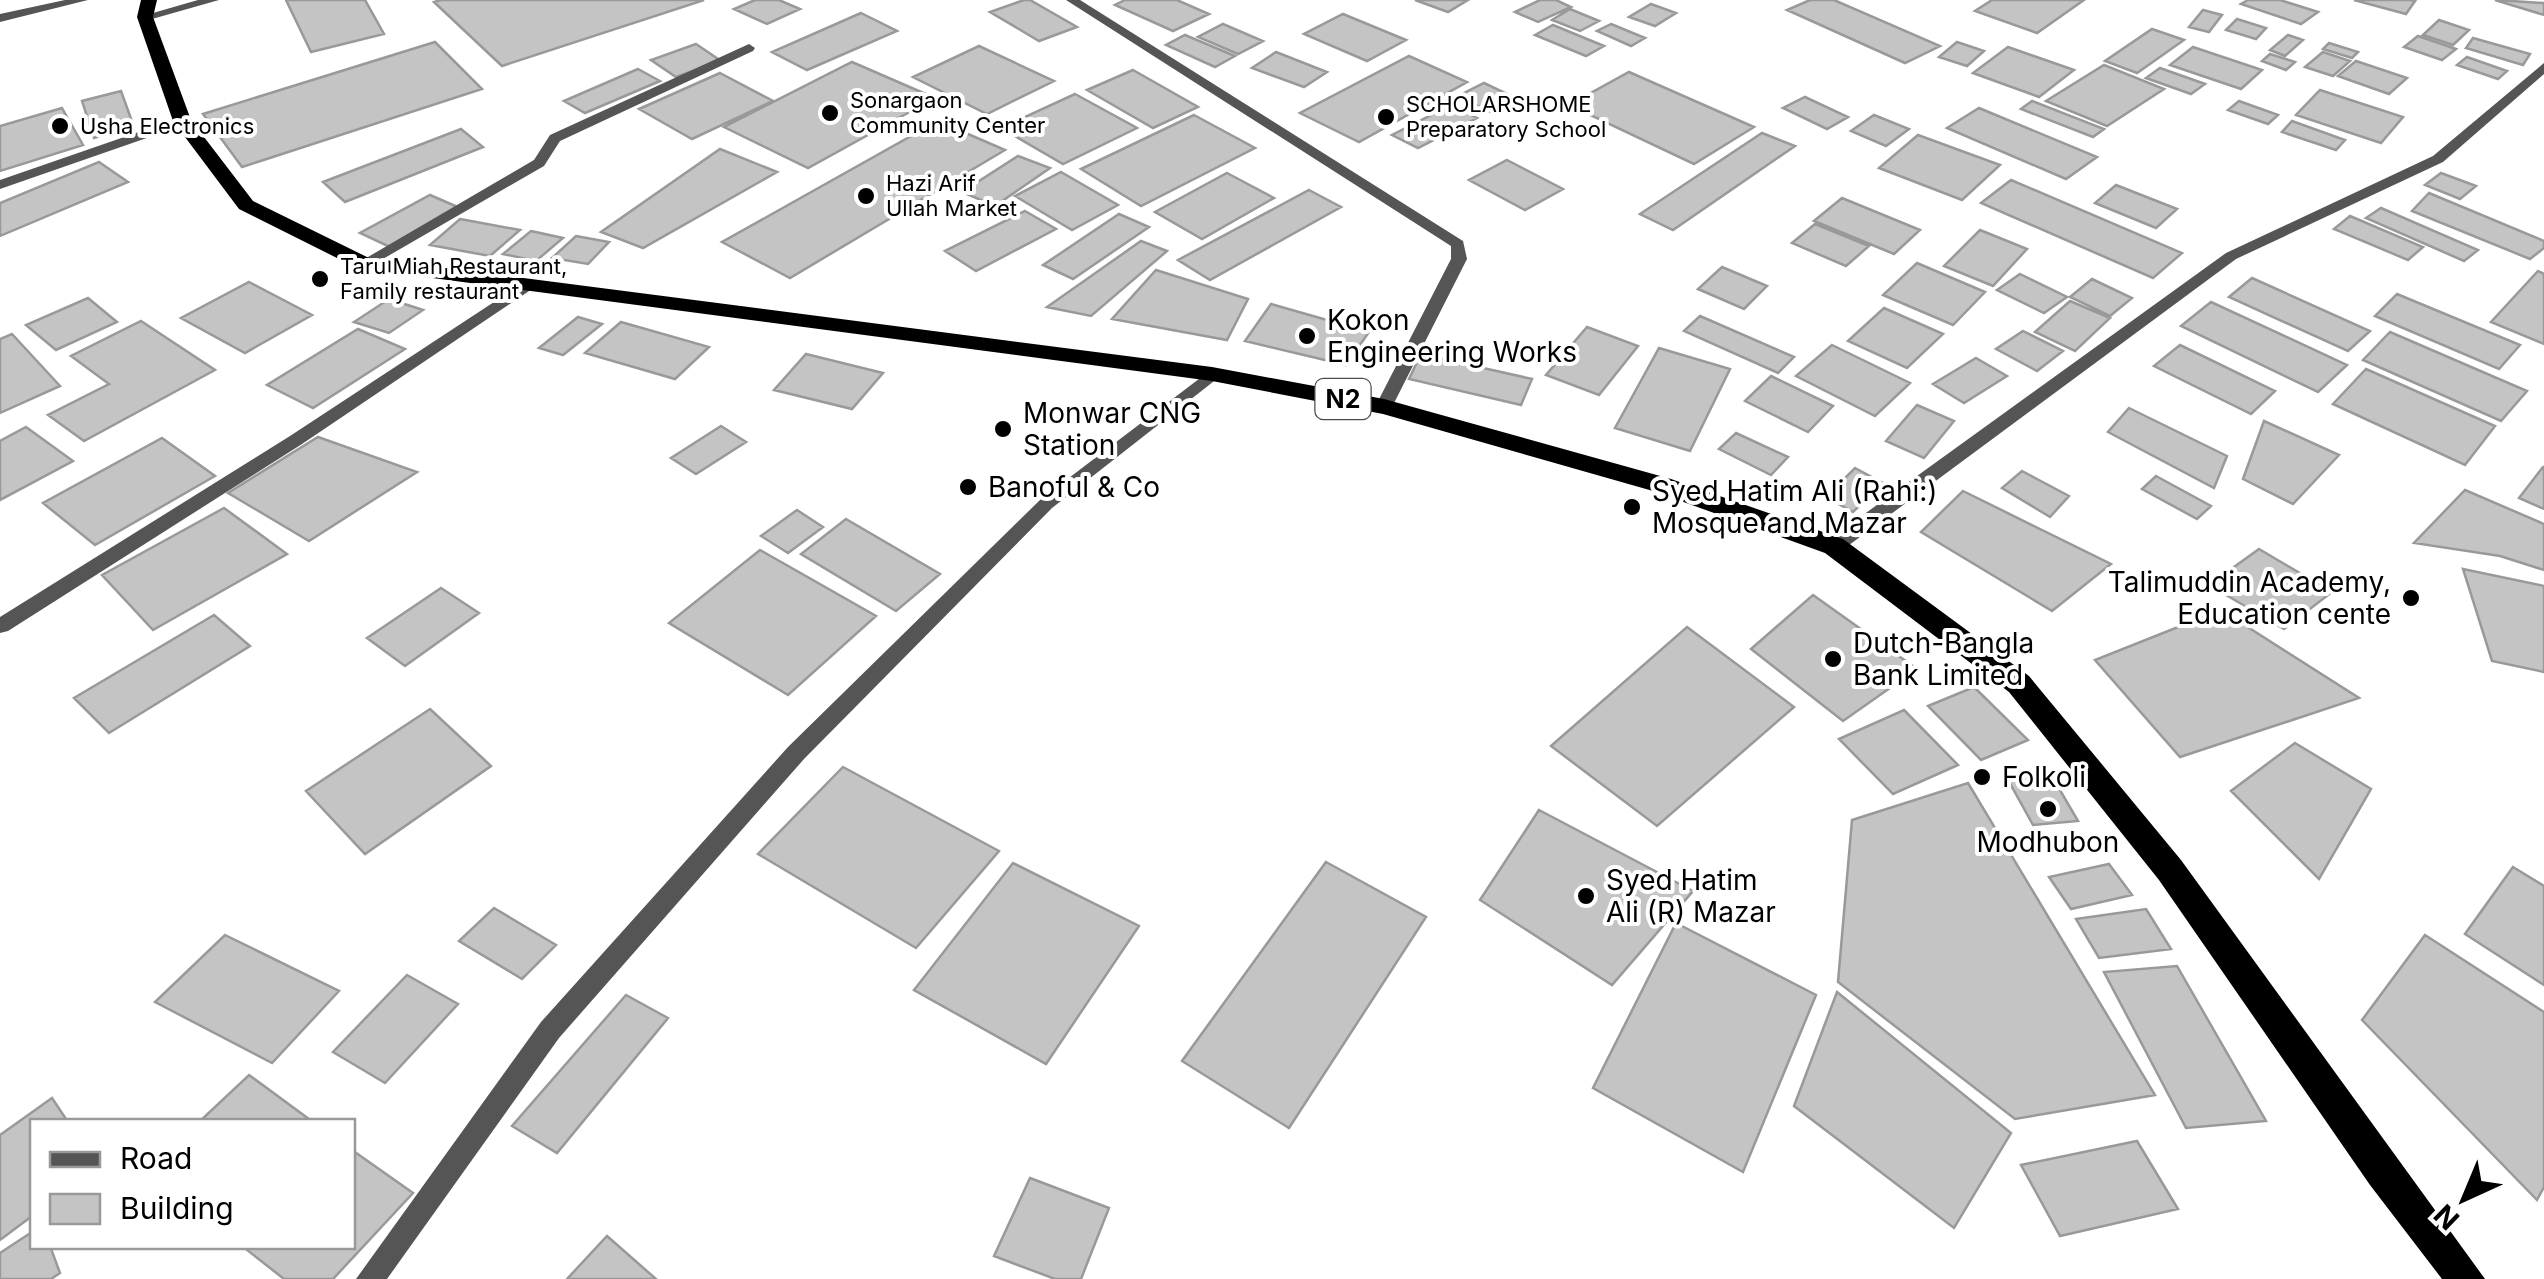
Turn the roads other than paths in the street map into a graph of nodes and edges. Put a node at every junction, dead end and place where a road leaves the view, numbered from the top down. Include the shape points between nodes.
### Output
1 (82, 0) edge
2 (213, 0) edge
3 (1072, 0) edge
4 (147, 9) edge
5 (0, 18) edge
6 (750, 48) dead end
7 (2544, 67) edge
8 (182, 121) junction
9 (0, 185) edge
10 (364, 264) junction
11 (526, 286) junction
12 (1212, 374) junction
13 (1384, 407) junction
14 (1834, 546) junction
15 (1, 626) edge
16 (370, 1279) edge
17 (2466, 1279) edge

1 - 5 street
2 - 4 street
3 - 13 street via 1458,244 1459,259
4 - 8 highway, N2
6 - 10 street via 555,138 538,163
7 - 14 street via 2438,159 2231,256
8 - 9 street
8 - 10 highway, N2 via 246,205
10 - 11 highway, N2
11 - 12 highway, N2
11 - 15 street
12 - 13 highway, N2
12 - 16 street via 1046,504 796,753 550,1030
13 - 14 highway, N2 via 1662,484
14 - 17 highway, N2 via 2019,684 2170,870

